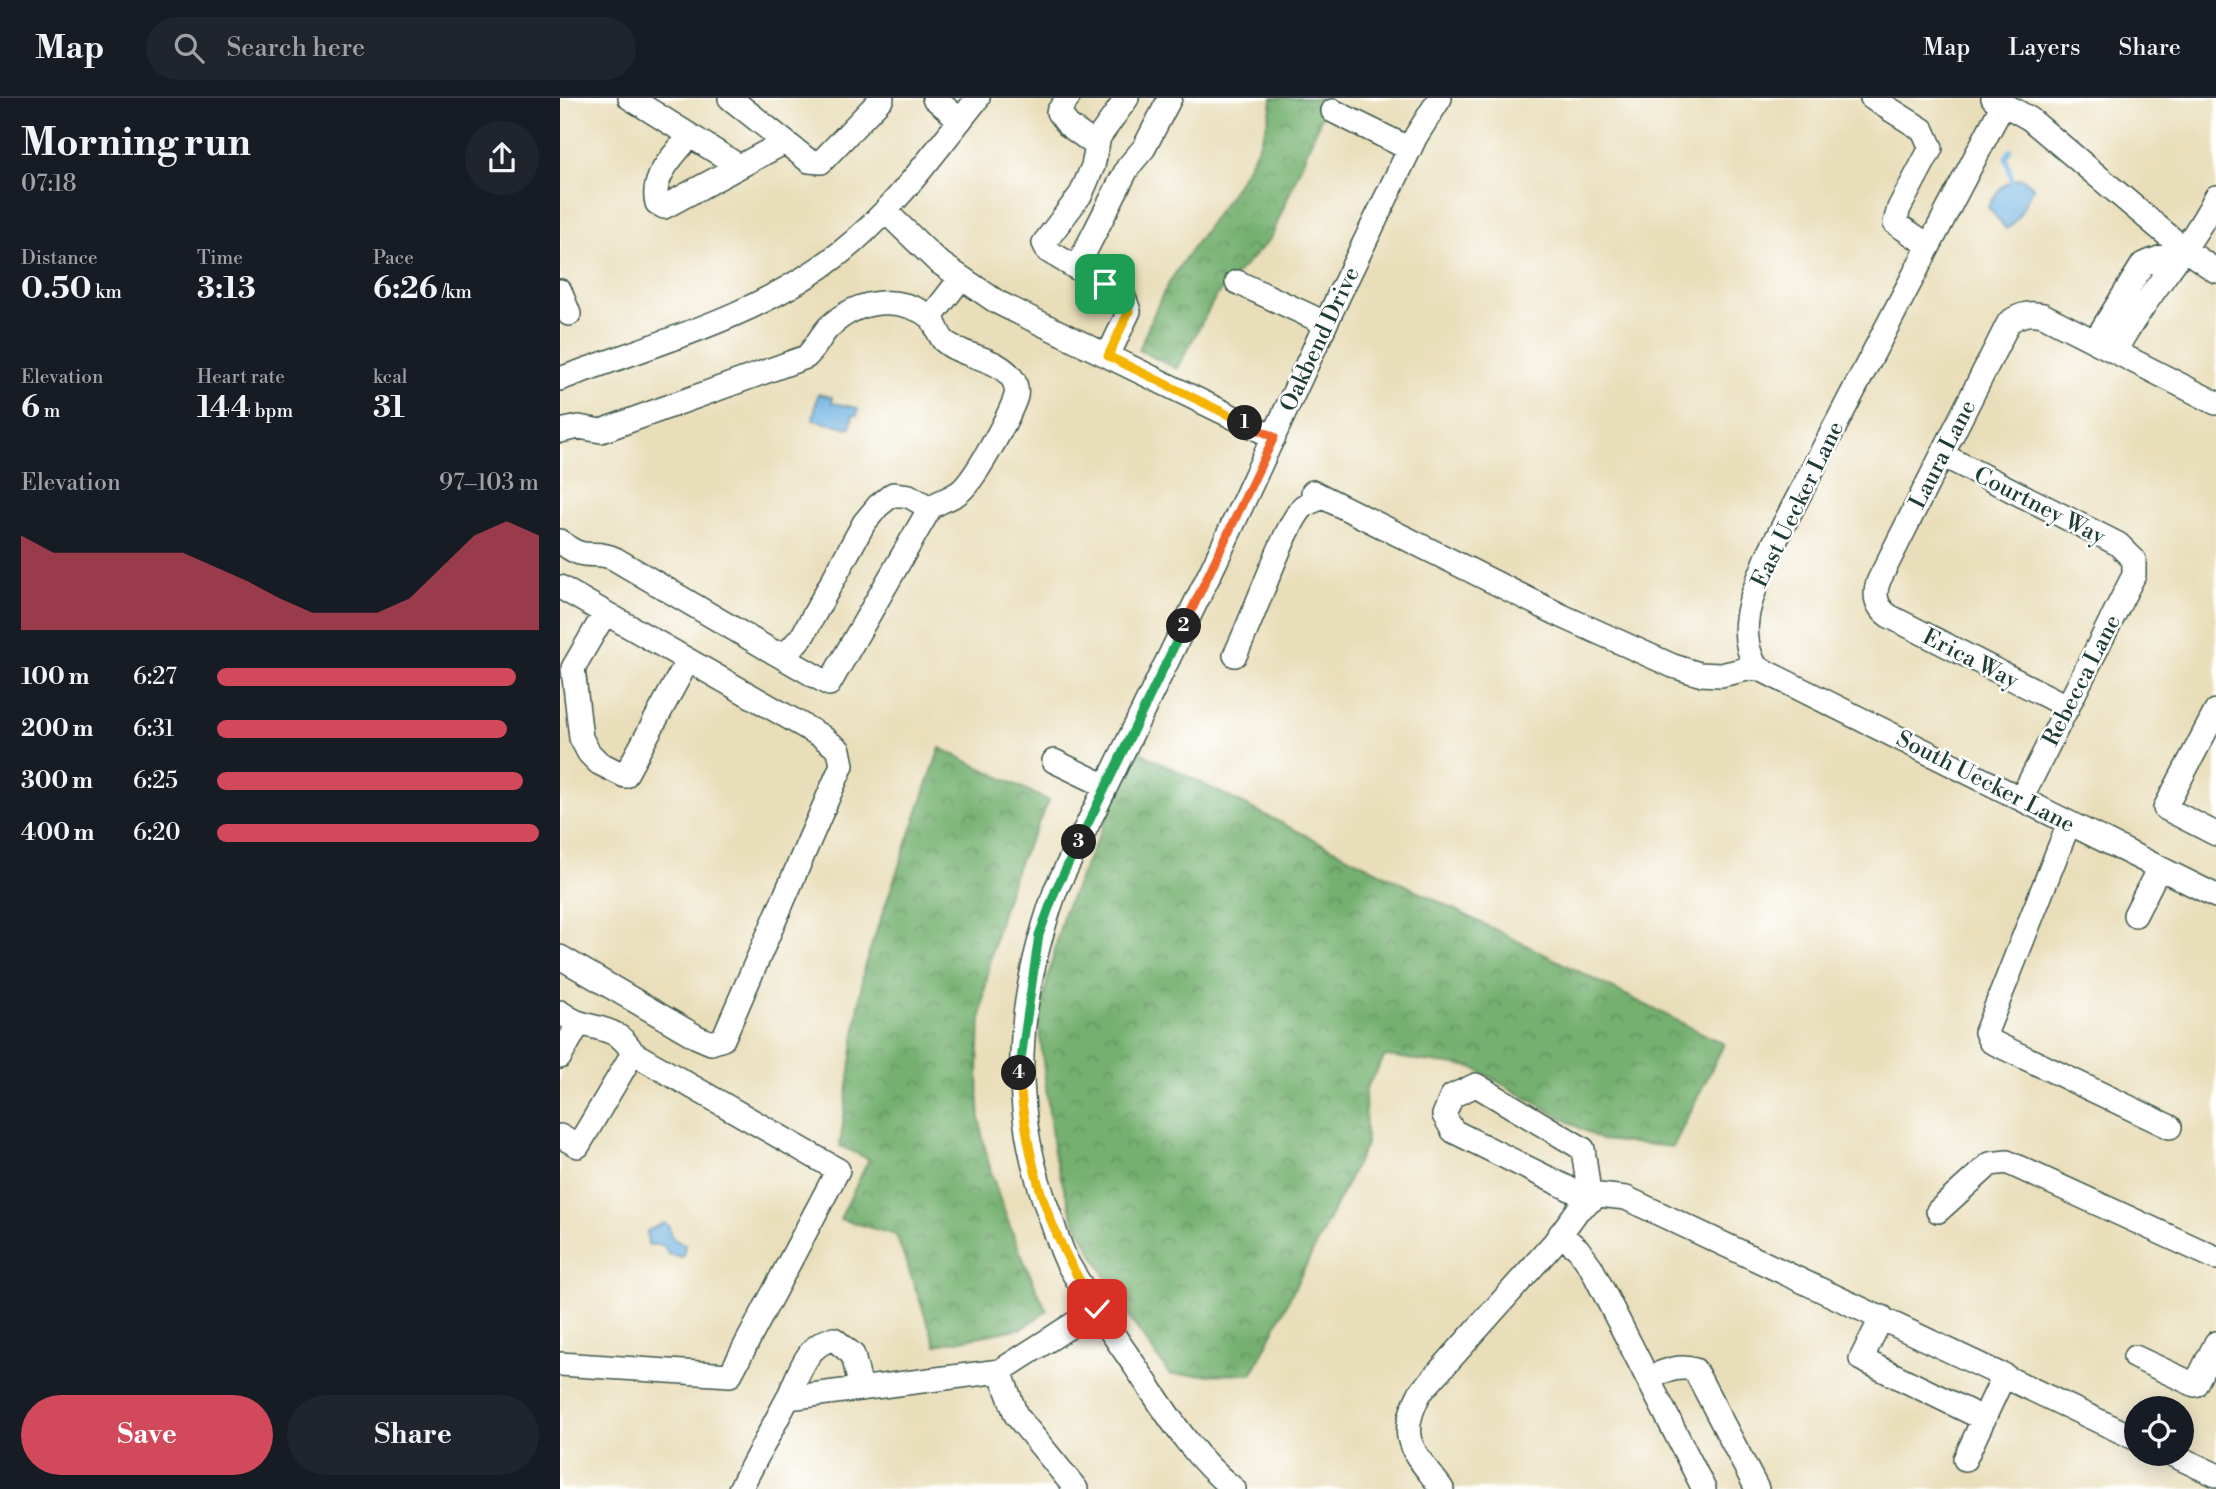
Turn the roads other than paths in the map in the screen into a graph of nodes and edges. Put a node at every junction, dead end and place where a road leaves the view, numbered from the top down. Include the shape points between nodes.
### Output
1 (630, 98) edge
2 (730, 98) edge
3 (882, 98) edge
4 (934, 98) edge
5 (978, 98) edge
6 (1068, 98) edge
7 (1127, 98) edge
8 (1170, 98) edge
9 (1440, 98) edge
10 (1872, 98) edge
11 (1998, 101) edge
12 (1333, 111) dead end
13 (960, 120) junction
14 (690, 136) junction
15 (785, 142) junction
16 (1097, 146) junction
17 (1410, 149) junction
18 (739, 166) junction
19 (2216, 197) edge
20 (885, 211) junction
21 (1928, 245) junction
22 (2184, 249) junction
23 (1077, 267) junction
24 (2216, 271) edge
25 (961, 278) junction
26 (1237, 282) dead end
27 (560, 291) edge
28 (569, 314) dead end
29 (931, 317) junction
30 (1325, 323) junction
31 (2105, 346) junction
32 (1108, 356) junction
33 (560, 379) edge
34 (2216, 402) edge
35 (560, 431) edge
36 (1274, 437) junction
37 (1942, 455) junction
38 (930, 508) junction
39 (560, 541) edge
40 (2134, 560) joint
41 (560, 587) edge
42 (1878, 604) joint
43 (605, 613) junction
44 (775, 653) junction
45 (1235, 655) dead end
46 (688, 660) junction
47 (1756, 667) junction
48 (2068, 707) junction
49 (2216, 711) edge
50 (1054, 761) dead end
51 (1106, 786) junction
52 (2021, 799) junction
53 (2069, 823) junction
54 (2216, 834) edge
55 (2159, 868) junction
56 (2216, 896) edge
57 (2135, 915) dead end
58 (560, 957) edge
59 (570, 1017) edge
60 (632, 1053) junction
61 (560, 1057) edge
62 (2170, 1127) dead end
63 (560, 1136) edge
64 (1590, 1199) junction
65 (1938, 1211) dead end
66 (1560, 1234) junction
67 (2216, 1258) edge
68 (1097, 1309) junction
69 (1882, 1317) junction
70 (2216, 1343) edge
71 (2135, 1357) dead end
72 (560, 1364) edge
73 (1000, 1371) junction
74 (2004, 1375) junction
75 (1648, 1378) junction
76 (861, 1389) junction
77 (788, 1398) junction
78 (1984, 1419) junction
79 (2124, 1432) edge
80 (1965, 1459) dead end
81 (2194, 1465) edge
82 (2216, 1475) edge
83 (740, 1489) edge
84 (1076, 1489) edge
85 (1234, 1489) edge
86 (1442, 1489) edge
87 (1704, 1489) edge
88 (1757, 1489) edge

1 - 14 street
2 - 15 street
3 - 15 street via 821,162 809,161
4 - 13 street
5 - 13 street
6 - 16 street via 1058,111 1068,125
7 - 16 street via 1109,120
8 - 23 street via 1115,190
9 - 17 street, Oakbend Drive
10 - 21 street via 1923,130 1931,148 1895,223
11 - 21 street, East Uecker Lane
11 - 22 street via 2039,126
12 - 17 street
13 - 20 street
14 - 18 street
14 - 18 street via 663,170 656,186 657,203 664,207
15 - 18 street
16 - 23 street via 1081,194 1044,243 1048,251
17 - 30 street, Oakbend Drive
19 - 22 street
20 - 25 street
20 - 33 street via 840,253 796,284 734,313
21 - 47 street, East Uecker Lane via 1769,553 1744,636
22 - 24 street
22 - 31 street via 2143,264
23 - 32 street via 1124,297 1129,311
25 - 29 street
25 - 32 street via 997,302
26 - 30 street
27 - 28 street
29 - 35 street via 898,302 871,302 827,328 806,357 601,431 579,427
29 - 38 street via 944,341 1008,374 1017,394 969,482 958,494
30 - 36 street, Oakbend Drive
31 - 34 street
31 - 37 street, Laura Lane via 2043,315 2025,314 2009,322
32 - 36 street
36 - 51 street, Oakbend Drive
37 - 40 street, Courtney Way via 2125,548
37 - 42 street, Laura Lane via 1875,588
38 - 44 street via 909,496 893,494 878,506 851,545 803,635 789,651
38 - 44 street via 829,684
39 - 44 street via 575,554 615,559
40 - 48 street, Rebecca Lane via 2134,575
41 - 43 street
42 - 48 street, Erica Way via 1889,616
43 - 46 street
43 - 46 street via 573,668 581,738 599,763 625,776
45 - 47 street via 1290,524 1318,494 1673,666 1721,675
46 - 58 street via 839,750 839,777 723,1040 711,1043 697,1037
47 - 52 street, South Uecker Lane
48 - 52 street, Rebecca Lane
49 - 54 street via 2165,808
50 - 51 street
51 - 68 street, Oakbend Drive via 1039,935 1019,1068 1030,1156 1041,1194 1067,1262
52 - 53 street, South Uecker Lane
53 - 55 street, South Uecker Lane
53 - 62 street via 1986,1032 1990,1041
55 - 56 street, South Uecker Lane
55 - 57 street
59 - 60 street via 622,1037
59 - 61 street
60 - 63 street via 578,1146
60 - 72 street via 838,1170 730,1375
64 - 64 street via 1583,1149 1476,1085 1452,1096 1444,1115 1452,1131
64 - 66 street
64 - 69 street via 1599,1195 1626,1198
65 - 67 street via 1990,1164 2007,1162
66 - 75 street via 1591,1267
66 - 86 street via 1412,1406 1408,1444
68 - 73 street
68 - 85 street, Oakbend Drive via 1171,1420 1213,1473
69 - 74 street
69 - 78 street via 1861,1359
70 - 71 street via 2194,1385
73 - 76 street
73 - 84 street via 1016,1416
74 - 78 street
74 - 79 street
75 - 87 street
75 - 88 street via 1670,1370 1695,1370
76 - 77 street
76 - 77 street via 853,1355 834,1339 822,1340 811,1350
77 - 83 street
78 - 80 street
81 - 82 street

